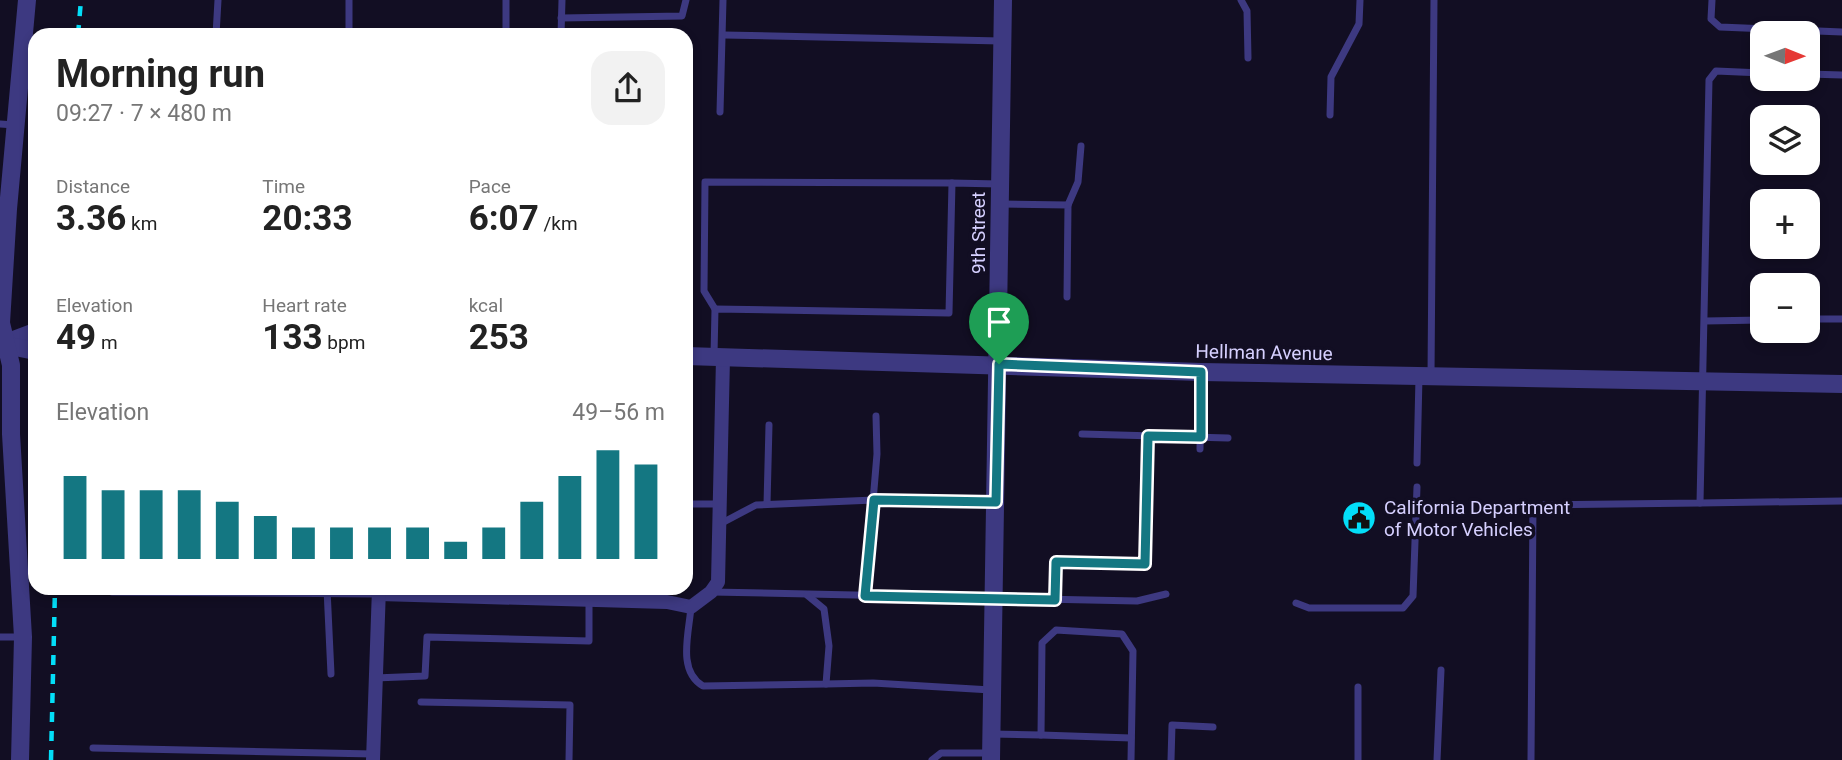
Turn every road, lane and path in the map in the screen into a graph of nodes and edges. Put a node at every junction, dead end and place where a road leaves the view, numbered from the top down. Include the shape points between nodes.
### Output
1 (27, 0) edge
2 (218, 0) edge
3 (349, 0) edge
4 (506, 0) edge
5 (562, 0) edge
6 (686, 0) edge
7 (723, 0) edge
8 (1003, 0) edge
9 (1241, 0) edge
10 (1360, 0) edge
11 (1434, 0) edge
12 (1712, 0) edge
13 (561, 18) junction
14 (216, 28) edge
15 (349, 28) edge
16 (506, 28) edge
17 (561, 28) edge
18 (1842, 32) edge
19 (723, 35) junction
20 (1002, 41) junction
21 (1248, 58) dead end
22 (1750, 72) edge
23 (1820, 74) edge
24 (1842, 75) edge
25 (720, 112) dead end
26 (1330, 115) dead end
27 (8, 125) edge
28 (1082, 146) dead end
29 (953, 183) junction
30 (999, 184) junction
31 (999, 204) junction
32 (1068, 205) junction
33 (1067, 297) dead end
34 (715, 309) junction
35 (1820, 319) edge
36 (1842, 319) edge
37 (1750, 320) edge
38 (1705, 321) junction
39 (28, 335) edge
40 (3, 345) edge
41 (28, 350) edge
42 (693, 356) edge
43 (718, 358) junction
44 (999, 364) junction
45 (1201, 372) junction
46 (1425, 377) junction
47 (1704, 382) junction
48 (1842, 384) edge
49 (876, 416) dead end
50 (769, 425) dead end
51 (1082, 434) dead end
52 (1148, 436) junction
53 (1201, 437) junction
54 (1228, 438) dead end
55 (1200, 449) dead end
56 (1417, 463) dead end
57 (1417, 487) dead end
58 (874, 500) junction
59 (1842, 500) edge
60 (996, 502) junction
61 (1700, 503) junction
62 (693, 504) edge
63 (720, 504) junction
64 (767, 504) junction
65 (720, 525) junction
66 (712, 592) junction
67 (806, 594) junction
68 (1166, 594) dead end
69 (327, 595) edge
70 (379, 595) edge
71 (526, 595) edge
72 (865, 596) junction
73 (599, 597) edge
74 (994, 598) junction
75 (1055, 600) junction
76 (1296, 603) dead end
77 (691, 607) junction
78 (0, 637) edge
79 (23, 637) junction
80 (1441, 670) dead end
81 (331, 674) dead end
82 (374, 678) junction
83 (826, 684) junction
84 (1359, 687) dead end
85 (992, 691) junction
86 (421, 702) dead end
87 (1213, 727) dead end
88 (991, 734) junction
89 (1041, 735) junction
90 (1132, 738) junction
91 (93, 748) dead end
92 (373, 757) edge
93 (991, 757) edge
94 (20, 760) edge
95 (569, 760) edge
96 (932, 760) edge
97 (1131, 760) edge
98 (1171, 760) edge
99 (1358, 760) edge
100 (1437, 760) edge
101 (1531, 760) edge

1 - 27 street
2 - 14 lane
3 - 15 lane
4 - 16 lane
5 - 13 lane
6 - 13 lane via 682,16
7 - 19 lane
8 - 20 street, 9th Street
9 - 21 lane via 1247,11
10 - 26 lane via 1359,24 1331,76
11 - 46 lane
12 - 18 lane via 1711,19 1720,27
13 - 17 lane
19 - 20 lane
19 - 25 lane
20 - 30 street, 9th Street
22 - 38 lane via 1716,71 1709,80
23 - 24 lane
27 - 40 street
28 - 32 lane via 1078,182
29 - 30 lane
29 - 34 lane via 949,313
29 - 34 lane via 705,182 704,291
30 - 31 street, 9th Street
31 - 32 lane
31 - 44 street, 9th Street
32 - 33 lane
34 - 43 lane
35 - 36 lane
37 - 38 lane
38 - 47 lane
39 - 40 street
40 - 41 street
40 - 79 street via 11,365
42 - 43 street, Hellman Avenue
43 - 44 street, Hellman Avenue
43 - 63 street
44 - 45 street, Hellman Avenue
44 - 60 street, 9th Street
45 - 46 street, Hellman Avenue
45 - 53 lane
46 - 47 street, Hellman Avenue
46 - 56 lane
47 - 48 street, Hellman Avenue
47 - 61 lane
49 - 58 lane
50 - 64 lane
51 - 52 lane
52 - 53 lane
52 - 75 lane via 1145,564 1056,562
53 - 54 lane
53 - 55 lane
57 - 76 lane via 1413,596 1403,608 1309,608
58 - 60 lane
58 - 64 lane
58 - 72 lane
59 - 61 lane
60 - 74 street, 9th Street
61 - 101 lane via 1533,505
62 - 63 lane
63 - 65 street
64 - 65 lane via 756,505
65 - 66 street via 718,582
66 - 67 lane
66 - 77 street
67 - 72 lane
67 - 83 lane via 824,609 829,646
68 - 75 lane via 1137,601
69 - 81 lane
70 - 82 street
71 - 73 street
72 - 74 lane
73 - 77 street
73 - 82 lane via 589,641 427,638 425,677
74 - 75 lane
74 - 85 street, 9th Street
77 - 83 lane via 687,665 693,681 703,687
78 - 79 lane
79 - 94 street
80 - 100 lane
82 - 92 street
83 - 85 lane
84 - 99 lane
85 - 88 street, 9th Street
86 - 95 lane via 569,705
87 - 98 lane via 1172,725
88 - 89 lane
88 - 93 street, 9th Street
89 - 90 lane
89 - 90 lane via 1042,643 1056,630 1122,634 1133,651
90 - 97 lane
91 - 92 lane
93 - 96 lane via 941,753

